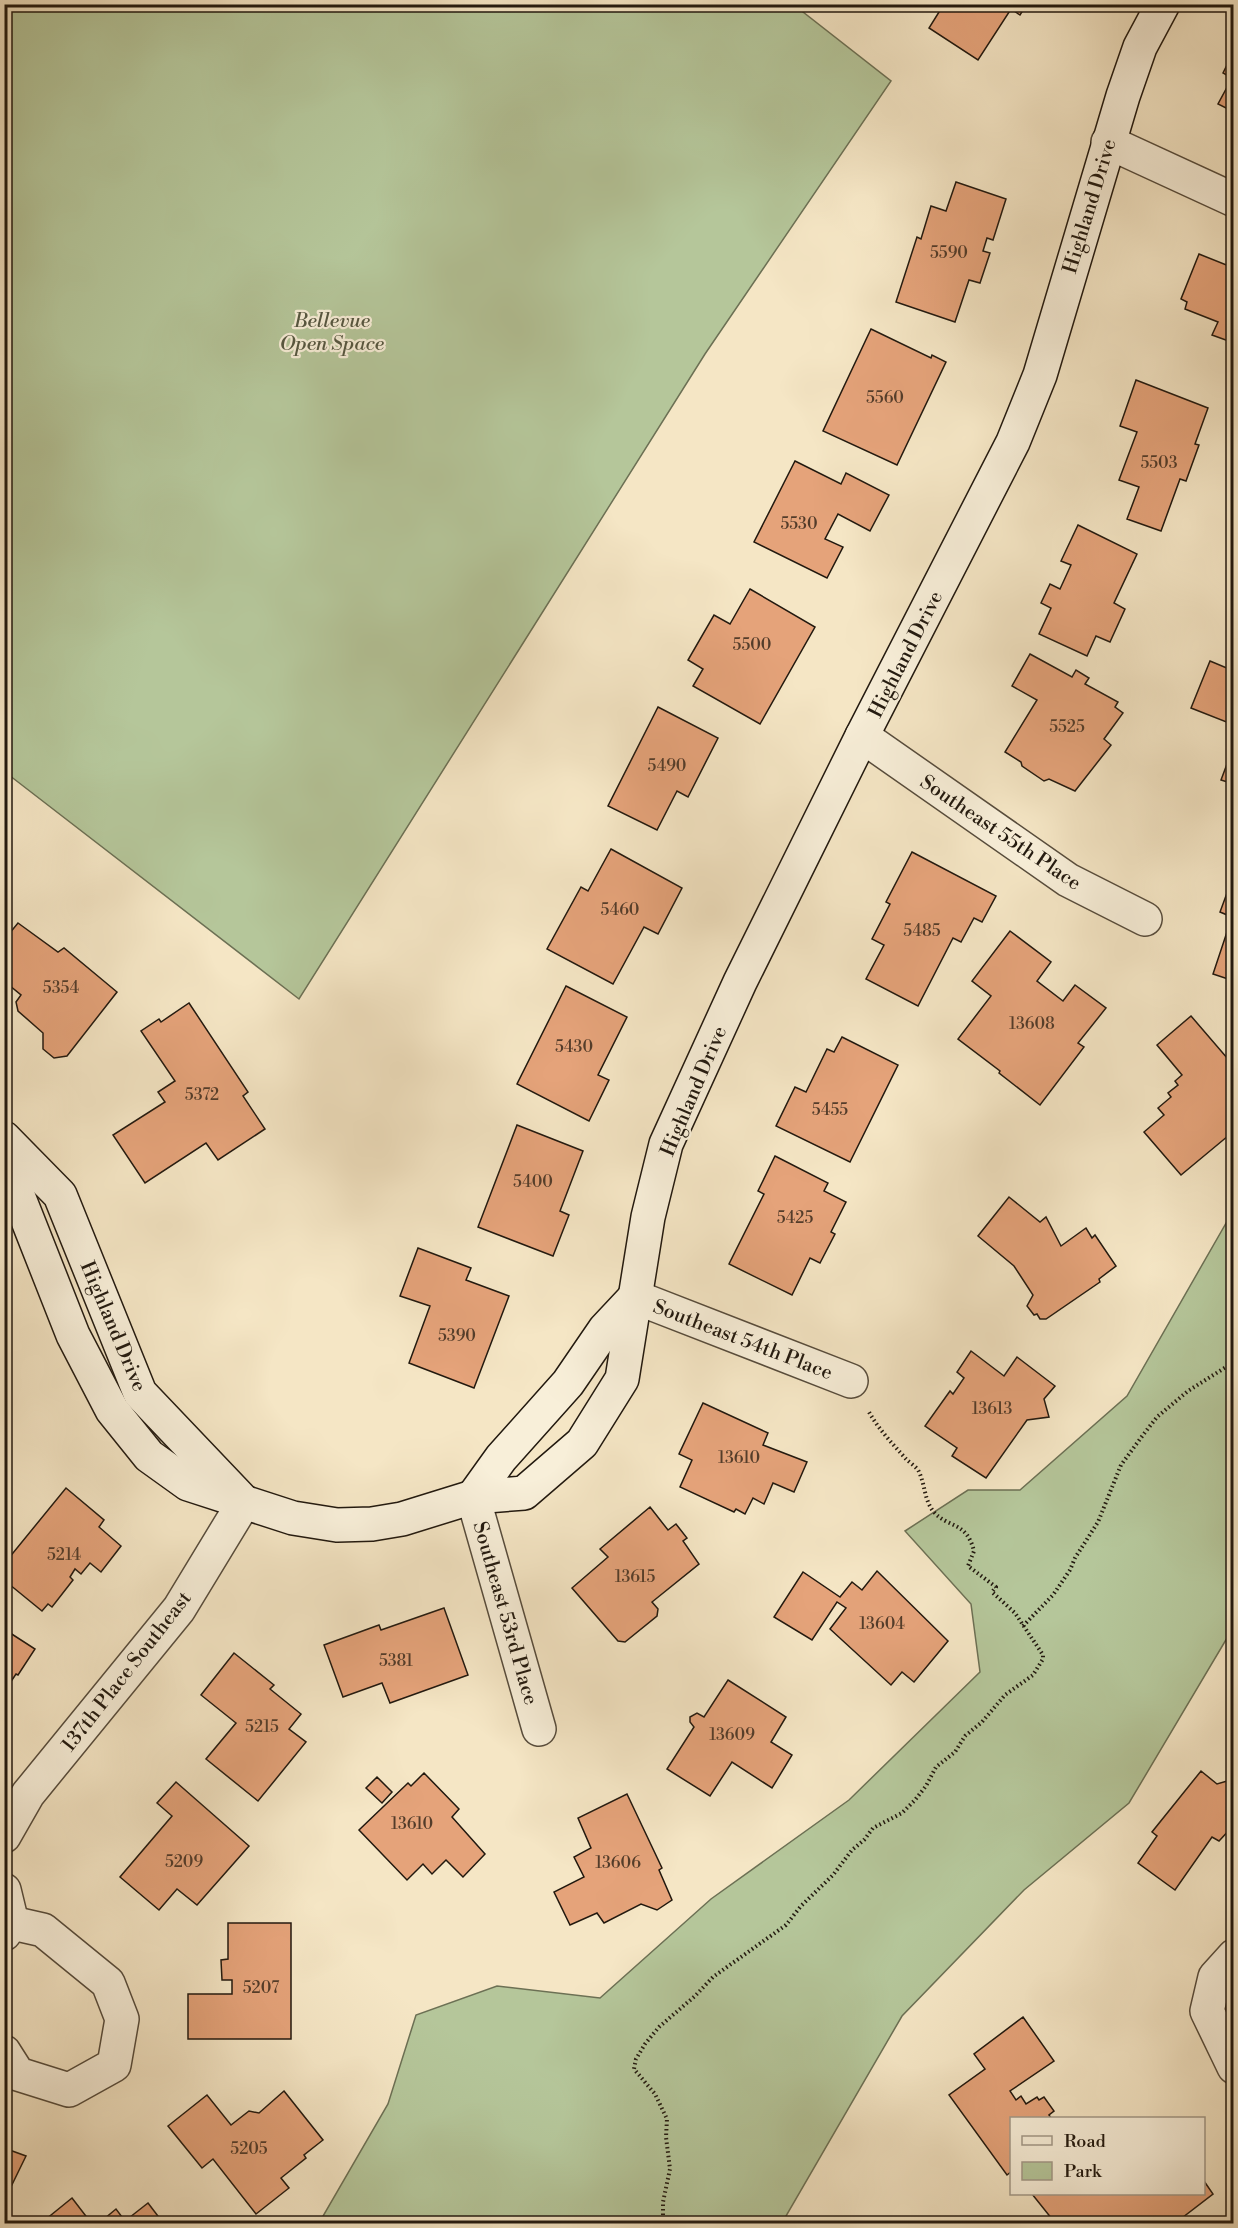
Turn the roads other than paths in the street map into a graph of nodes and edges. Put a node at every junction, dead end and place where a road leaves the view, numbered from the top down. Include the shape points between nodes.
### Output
1 (1163, 4) edge
2 (1108, 142) junction
3 (1233, 200) edge
4 (862, 736) junction
5 (1145, 919) dead end
6 (4, 1138) edge
7 (4, 1161) edge
8 (635, 1297) junction
9 (851, 1381) road end
10 (473, 1497) junction
11 (244, 1502) junction
12 (539, 1729) dead end
13 (4, 1836) edge
14 (4, 1890) edge
15 (8, 1928) edge
16 (1233, 1956) edge
17 (4, 2052) edge
18 (1233, 2067) edge

1 - 2 street, Highland Drive via 1140,47
2 - 3 street
2 - 4 street, Highland Drive via 1040,375 1013,442
4 - 5 street, Southeast 55th Place via 1068,880
4 - 8 street, Highland Drive via 740,982 666,1144 648,1217
6 - 11 street, Highland Drive via 60,1195 140,1393
7 - 11 street, Highland Drive via 72,1335 112,1410 149,1456 188,1484
8 - 9 street, Southeast 54th Place
8 - 10 street via 605,1329 568,1383 501,1458
8 - 10 street, Highland Drive via 622,1379 582,1443 524,1493
10 - 11 street, Highland Drive via 402,1519 337,1525 293,1518
10 - 12 street, Southeast 53rd Place
11 - 13 street, 137th Place Southeast via 179,1609 28,1794
14 - 15 street
15 - 17 street via 44,1930 108,1983 122,2019 114,2065 69,2090 18,2074
16 - 18 street via 1215,1977 1207,2011

